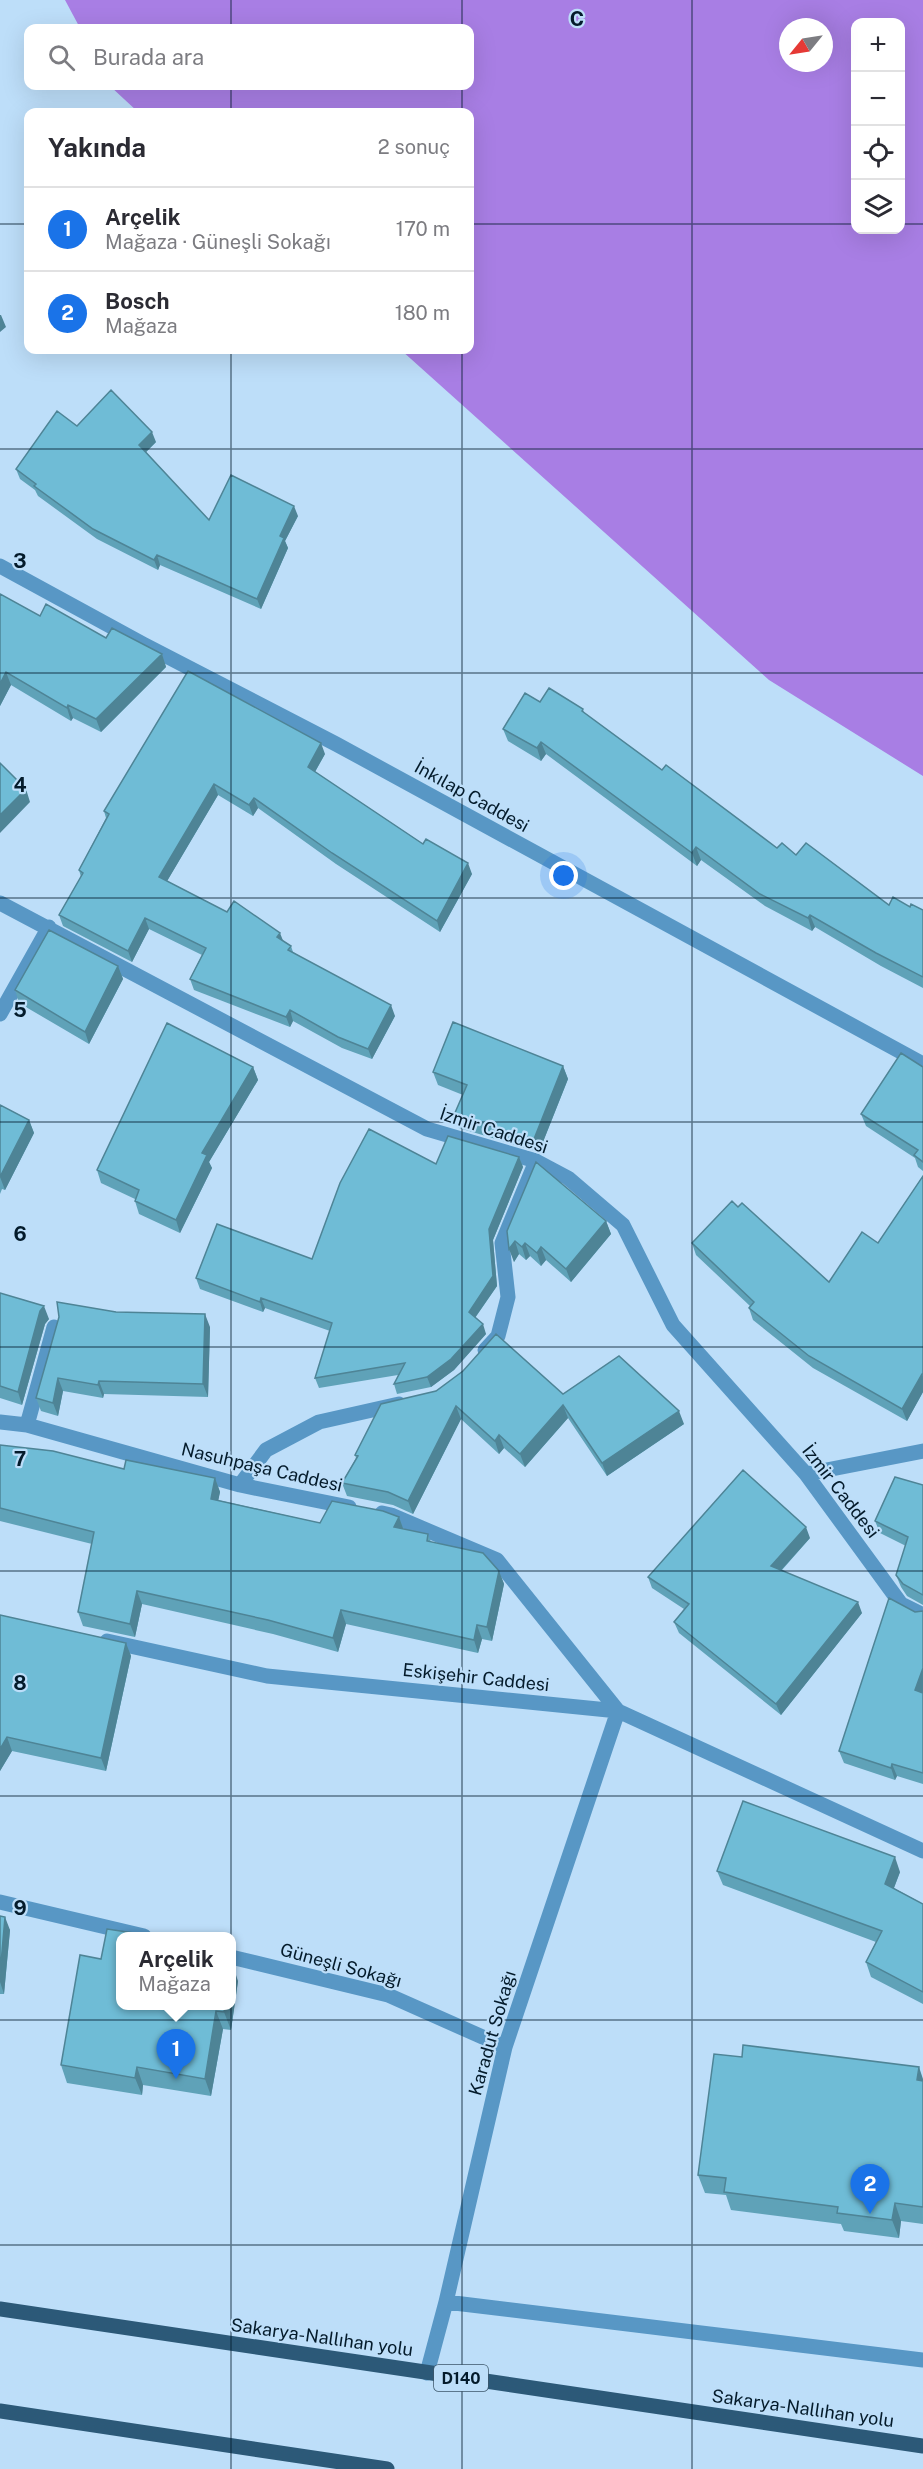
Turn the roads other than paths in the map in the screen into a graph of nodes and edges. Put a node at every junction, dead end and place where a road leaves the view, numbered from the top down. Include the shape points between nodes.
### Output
1 (0, 566) edge
2 (0, 903) edge
3 (49, 927) junction
4 (0, 1014) edge
5 (923, 1064) edge
6 (536, 1161) junction
7 (54, 1327) edge
8 (476, 1360) edge
9 (415, 1400) edge
10 (0, 1422) edge
11 (27, 1425) junction
12 (923, 1451) edge
13 (806, 1474) junction
14 (240, 1485) junction
15 (923, 1615) edge
16 (93, 1638) edge
17 (618, 1711) junction
18 (923, 1851) edge
19 (0, 1902) edge
20 (127, 1932) edge
21 (236, 1958) edge
22 (505, 2047) junction
23 (446, 2302) junction
24 (0, 2310) edge
25 (923, 2360) edge
26 (427, 2373) junction
27 (0, 2411) edge
28 (923, 2446) edge
29 (387, 2469) edge

1 - 5 street, İnkılap Caddesi
2 - 3 street, İzmir Caddesi
3 - 4 street
3 - 6 street, İzmir Caddesi via 427,1129
6 - 8 street via 502,1243 508,1297 498,1336
6 - 13 street, İzmir Caddesi via 568,1178 623,1225 673,1325
7 - 11 street
9 - 14 street via 319,1422 266,1450
10 - 11 street, Nasuhpaşa Caddesi
11 - 14 street, Nasuhpaşa Caddesi
12 - 13 street
13 - 15 street, İzmir Caddesi via 901,1604
14 - 17 street, Nasuhpaşa Caddesi via 391,1515 497,1560
16 - 17 street, Eskişehir Caddesi via 267,1676
17 - 18 street, Eskişehir Caddesi
17 - 22 street, Karadut Sokağı
19 - 20 street
21 - 22 street, Güneşli Sokağı via 388,1995
22 - 23 street, Karadut Sokağı
23 - 25 street
23 - 26 street, Karadut Sokağı
24 - 26 main road, Sakarya-Nallıhan yolu / D140
26 - 28 main road, Sakarya-Nallıhan yolu / D140
27 - 29 main road

